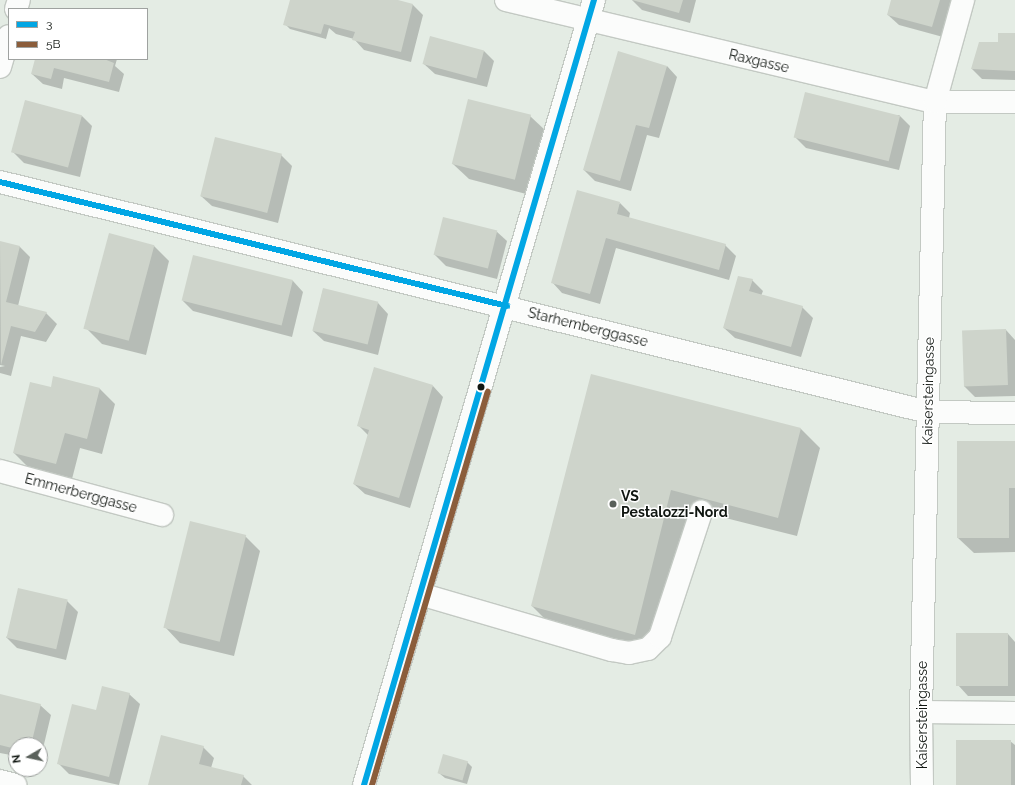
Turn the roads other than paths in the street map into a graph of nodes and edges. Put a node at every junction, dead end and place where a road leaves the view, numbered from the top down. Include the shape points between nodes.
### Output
1 (506, 0) edge
2 (594, 0) edge
3 (963, 0) edge
4 (588, 21) junction
5 (8, 39) edge
6 (0, 67) edge
7 (935, 102) junction
8 (1015, 102) edge
9 (0, 182) edge
10 (507, 306) junction
11 (928, 412) junction
12 (1015, 413) edge
13 (0, 471) edge
14 (701, 512) dead end
15 (162, 515) dead end
16 (420, 594) junction
17 (921, 712) junction
18 (1015, 712) edge
19 (0, 781) edge
20 (15, 785) edge
21 (364, 785) edge
22 (922, 785) edge

1 - 4 street, Raxgasse
2 - 4 street
3 - 7 street, Kaisersteingasse
4 - 7 street, Raxgasse
4 - 10 street
5 - 6 street
7 - 8 street, Raxgasse
7 - 11 street, Kaisersteingasse
9 - 10 street, Starhemberggasse
10 - 11 street, Starhemberggasse
10 - 16 street
11 - 12 street, Starhemberggasse
11 - 17 street, Kaisersteingasse
13 - 15 street, Emmerberggasse
14 - 16 street via 660,637 648,649 629,653 612,650
16 - 21 street
17 - 18 street
17 - 22 street, Kaisersteingasse
19 - 20 street

